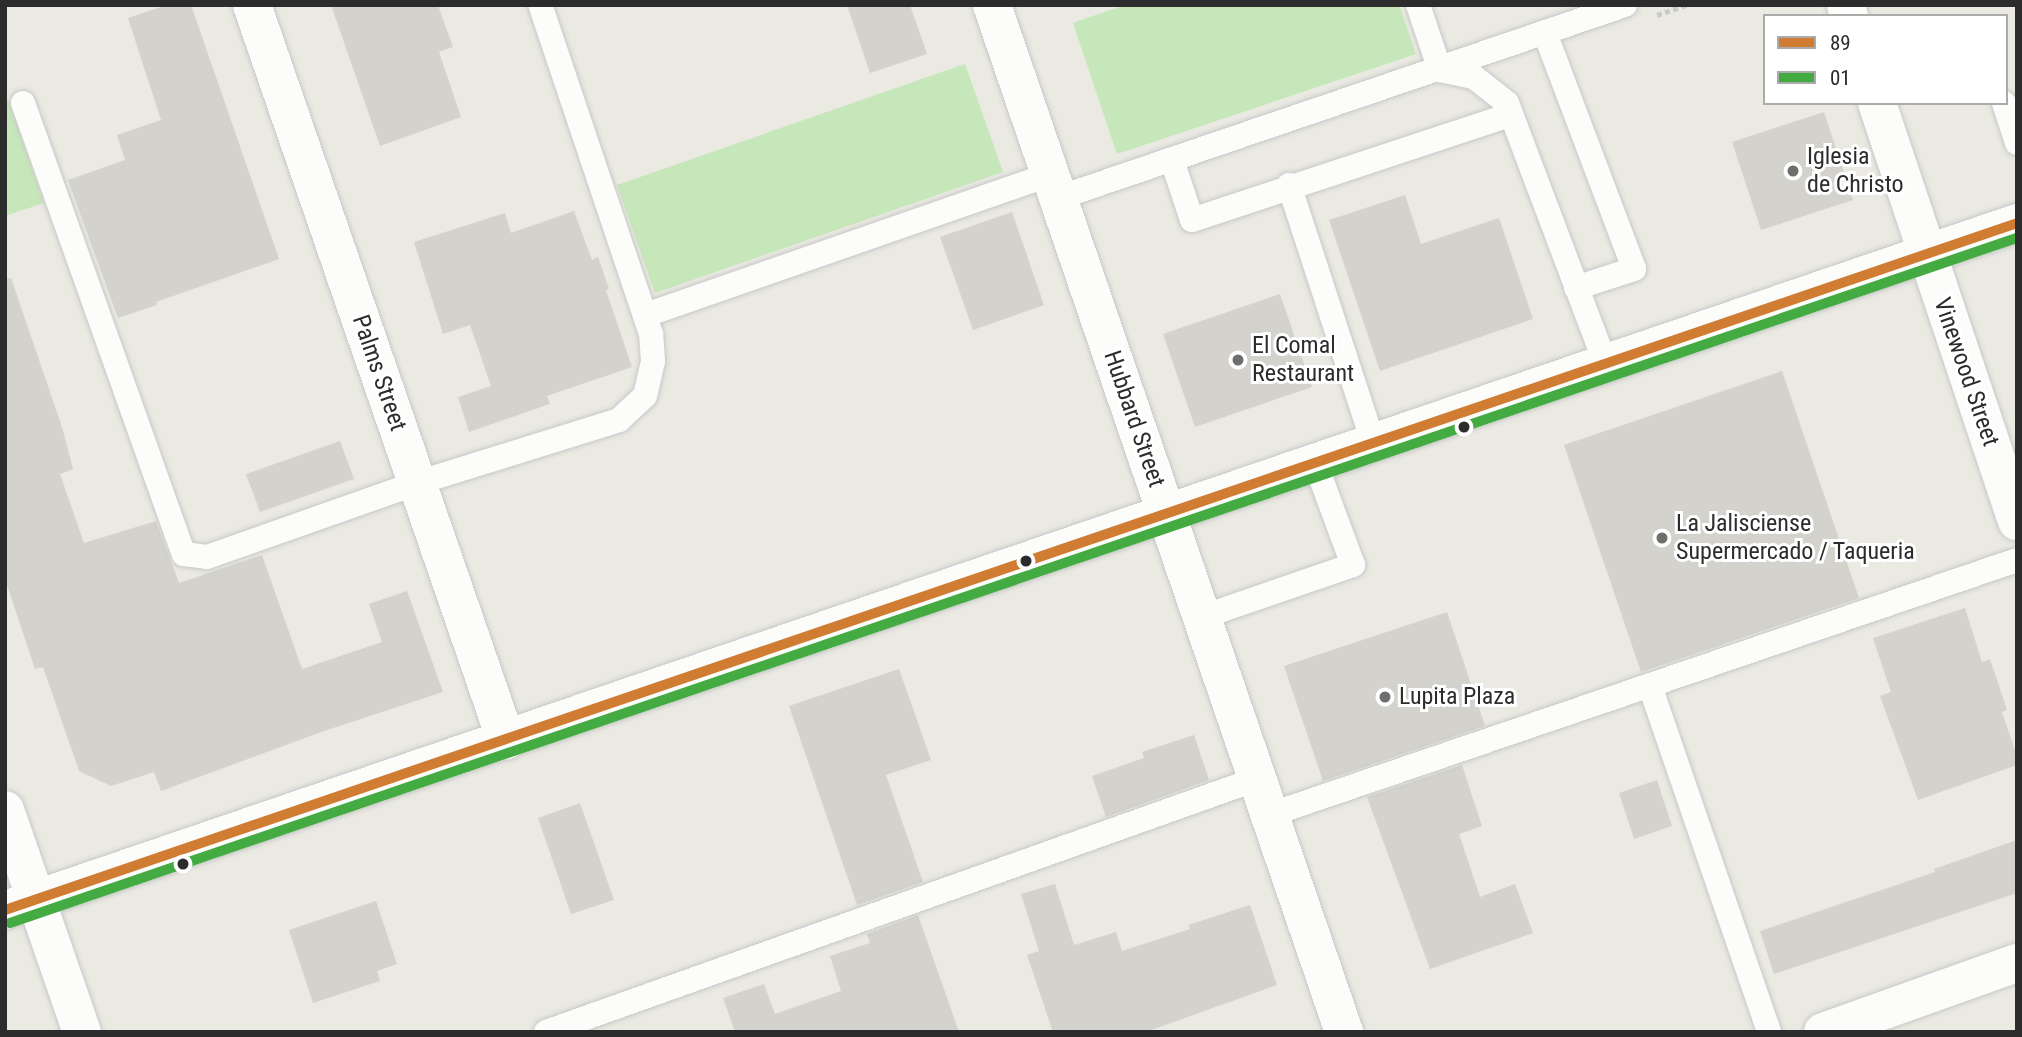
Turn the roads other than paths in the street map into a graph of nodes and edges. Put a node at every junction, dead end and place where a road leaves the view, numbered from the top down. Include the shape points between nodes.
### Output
1 (252, 5) edge
2 (541, 5) edge
3 (992, 5) edge
4 (1418, 5) edge
5 (1625, 5) edge
6 (1545, 33) junction
7 (1440, 70) junction
8 (23, 103) dead end
9 (1878, 105) edge
10 (2005, 105) edge
11 (1510, 115) junction
12 (2017, 143) edge
13 (1172, 160) junction
14 (1289, 185) junction
15 (1054, 186) junction
16 (2017, 223) edge
17 (1926, 253) junction
18 (1576, 288) junction
19 (646, 315) junction
20 (1605, 363) junction
21 (1373, 443) junction
22 (1315, 462) junction
23 (416, 483) junction
24 (1166, 513) junction
25 (2017, 521) edge
26 (2017, 560) edge
27 (1202, 617) junction
28 (1650, 685) junction
29 (506, 740) junction
30 (1257, 779) junction
31 (5, 810) edge
32 (1269, 815) junction
33 (21, 905) edge
34 (2017, 963) edge
35 (82, 1032) edge
36 (546, 1032) edge
37 (1344, 1032) edge
38 (1769, 1032) edge
39 (1822, 1032) edge

1 - 23 street, Palms Street
2 - 19 lane
3 - 15 street, Hubbard Street
4 - 7 lane
5 - 6 lane
6 - 7 lane
6 - 18 lane via 1634,269
7 - 11 lane via 1474,77 1507,103
7 - 13 lane
8 - 23 lane via 184,554 207,557
9 - 17 street, Vinewood Street
10 - 12 lane
11 - 14 lane
11 - 18 lane
13 - 14 lane via 1192,220
13 - 15 lane
14 - 21 lane
15 - 19 lane
15 - 24 street, Hubbard Street
16 - 17 street
17 - 20 street
17 - 25 street, Vinewood Street
18 - 20 lane
19 - 23 lane via 653,362 645,396 618,420
20 - 21 street
21 - 22 street
22 - 24 street
22 - 27 lane via 1353,565
23 - 29 street, Palms Street
24 - 27 street, Hubbard Street
24 - 29 street
26 - 28 lane
27 - 30 street, Hubbard Street
28 - 32 lane
28 - 38 lane
29 - 33 street
30 - 32 street, Hubbard Street
30 - 36 lane
31 - 33 street
32 - 37 street, Hubbard Street
33 - 35 street
34 - 39 street

